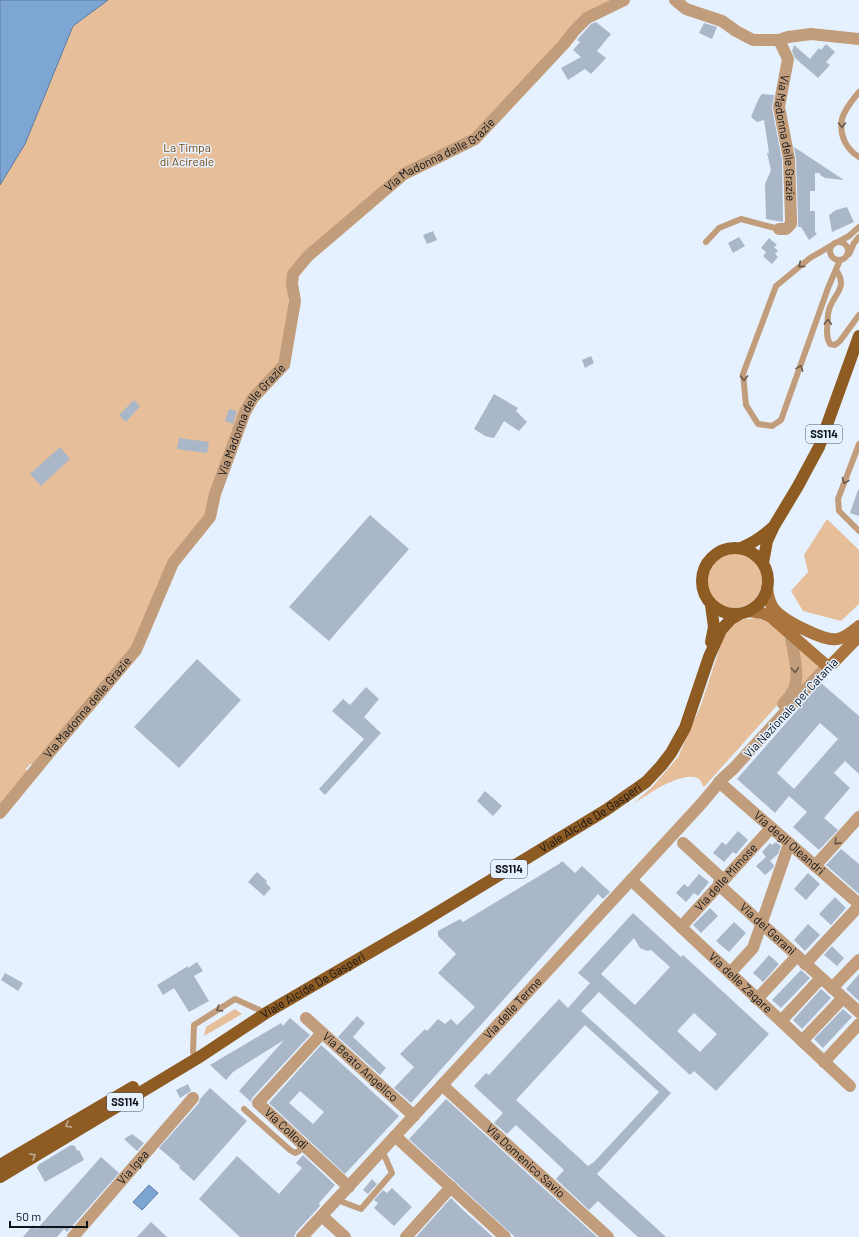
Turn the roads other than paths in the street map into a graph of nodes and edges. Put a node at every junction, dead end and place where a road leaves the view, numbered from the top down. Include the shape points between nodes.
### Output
1 (624, 0) edge
2 (675, 0) edge
3 (859, 39) edge
4 (779, 40) junction
5 (859, 92) edge
6 (859, 157) edge
7 (859, 227) edge
8 (779, 229) joint
9 (859, 237) edge
10 (706, 242) dead end
11 (835, 243) junction
12 (848, 255) junction
13 (840, 260) junction
14 (836, 270) junction
15 (859, 315) edge
16 (859, 336) edge
17 (859, 444) edge
18 (774, 526) junction
19 (859, 531) edge
20 (741, 548) junction
21 (763, 563) junction
22 (767, 588) junction
23 (711, 605) junction
24 (743, 613) junction
25 (859, 626) edge
26 (802, 628) junction
27 (789, 632) junction
28 (859, 636) edge
29 (709, 657) junction
30 (827, 666) junction
31 (721, 781) junction
32 (0, 814) edge
33 (859, 817) edge
34 (771, 828) junction
35 (683, 843) dead end
36 (789, 844) junction
37 (815, 866) junction
38 (631, 880) junction
39 (719, 885) junction
40 (859, 905) edge
41 (761, 924) junction
42 (681, 926) junction
43 (801, 960) junction
44 (859, 960) edge
45 (730, 972) junction
46 (821, 978) junction
47 (832, 988) junction
48 (843, 998) junction
49 (757, 999) junction
50 (859, 1012) edge
51 (266, 1013) junction
52 (306, 1018) dead end
53 (781, 1021) junction
54 (248, 1024) junction
55 (859, 1024) edge
56 (322, 1033) junction
57 (802, 1042) junction
58 (193, 1052) junction
59 (824, 1062) junction
60 (442, 1085) junction
61 (850, 1086) dead end
62 (194, 1098) dead end
63 (244, 1109) dead end
64 (414, 1116) junction
65 (396, 1136) junction
66 (304, 1145) junction
67 (382, 1150) junction
68 (0, 1165) edge
69 (0, 1176) edge
70 (349, 1187) junction
71 (451, 1188) junction
72 (337, 1200) junction
73 (322, 1216) junction
74 (308, 1235) edge
75 (501, 1236) edge
76 (73, 1237) edge
77 (345, 1237) edge
78 (406, 1237) edge
79 (608, 1237) edge

1 - 32 street, Via Madonna delle Grazie via 587,18 574,30 564,44 475,139 404,174 298,267 293,274 295,301 284,365 253,398 245,412 215,494 210,517 173,563 136,650
2 - 4 street via 686,9 722,21 753,40
3 - 4 street via 811,34
4 - 8 street, Via Madonna delle Grazie via 788,59 779,107 789,159 791,219 791,224 786,229
5 -> 6 lane via 842,118 842,138
7 - 11 lane
8 - 10 lane via 741,218 719,228
9 - 12 lane
11 - 12 lane via 842,242 847,246
11 - 13 lane via 830,249 831,255 834,259
11 -> 14 lane via 810,258 776,286 743,374 746,404 758,424 772,426 781,420
12 - 13 lane
13 - 14 lane
15 -> 14 lane via 840,341 835,345 830,344 827,340 829,310 840,289 841,281
16 - 18 main road, SS114 via 819,447
17 -> 19 lane via 838,499 839,511
18 - 20 main road via 762,538
18 - 21 main road via 767,541
20 - 21 main road
20 - 23 main road via 727,549 714,554 703,569 702,588
21 - 22 main road via 768,575
22 - 24 main road via 764,598 757,606
22 - 26 main road via 768,599 773,608 782,617
23 - 24 main road via 728,614
23 - 29 main road via 714,627
24 - 27 main road via 762,613
24 - 29 main road via 731,619 721,630
25 - 26 main road via 846,636 832,640
26 - 30 main road via 824,655
27 - 30 main road
27 -> 31 street via 796,673 794,688 781,707 732,762
28 - 30 main road, Via Nazionale per Catania
29 - 51 main road, Viale Alcide De Gasperi / SS114 via 685,728 672,753 646,782 417,925
30 - 31 street, Via Nazionale per Catania
31 - 34 street, Via degli Oleandri
31 - 38 street, Via delle Terme
33 -> 37 street
34 - 36 street, Via degli Oleandri
34 - 39 street, Via delle Mimose
35 - 39 street, Via dei Gerani via 720,877
36 - 37 street, Via degli Oleandri
36 - 41 street
37 - 40 street, Via degli Oleandri
38 - 42 street, Via delle Zagare
38 - 60 street, Via delle Terme
39 - 41 street, Via dei Gerani
39 - 42 street, Via delle Mimose
40 - 43 street
41 - 43 street, Via dei Gerani
41 - 45 street via 753,948
42 - 45 street, Via delle Zagare
43 - 46 street, Via dei Gerani
43 - 49 street
44 - 47 street
45 - 49 street, Via delle Zagare
46 - 47 street, Via dei Gerani
46 - 53 street
47 - 48 street, Via dei Gerani
48 - 50 street, Via dei Gerani
48 - 57 street
49 - 53 street, Via delle Zagare
51 - 54 main road, Viale Alcide De Gasperi / SS114
51 -> 58 lane via 235,999 194,1025
52 - 56 street, Via Beato Angelico
53 - 57 street, Via delle Zagare
54 - 58 main road, Viale Alcide De Gasperi / SS114
69 -> 54 main road, Viale Alcide De Gasperi / SS114 via 201,1056
55 - 59 street
56 - 64 street, Via Beato Angelico
56 - 66 street, Via Collodi via 258,1103
57 - 59 street, Via delle Zagare
58 -> 68 main road, Viale Alcide De Gasperi / SS114
59 - 61 street, Via delle Zagare
60 - 64 street, Via delle Terme
60 - 79 street, Via Domenico Savio
62 - 76 street, Via Igea
63 - 66 lane via 295,1153
64 - 65 street, Via delle Terme
65 - 67 street, Via delle Terme
65 - 71 street
66 - 70 street, Via Collodi
67 - 70 street, Via delle Terme
67 - 72 lane via 392,1173 360,1209
70 - 72 street, Via delle Terme
71 - 75 street
71 - 78 street
72 - 73 street, Via delle Terme
73 - 74 street, Via delle Terme
73 - 77 street

